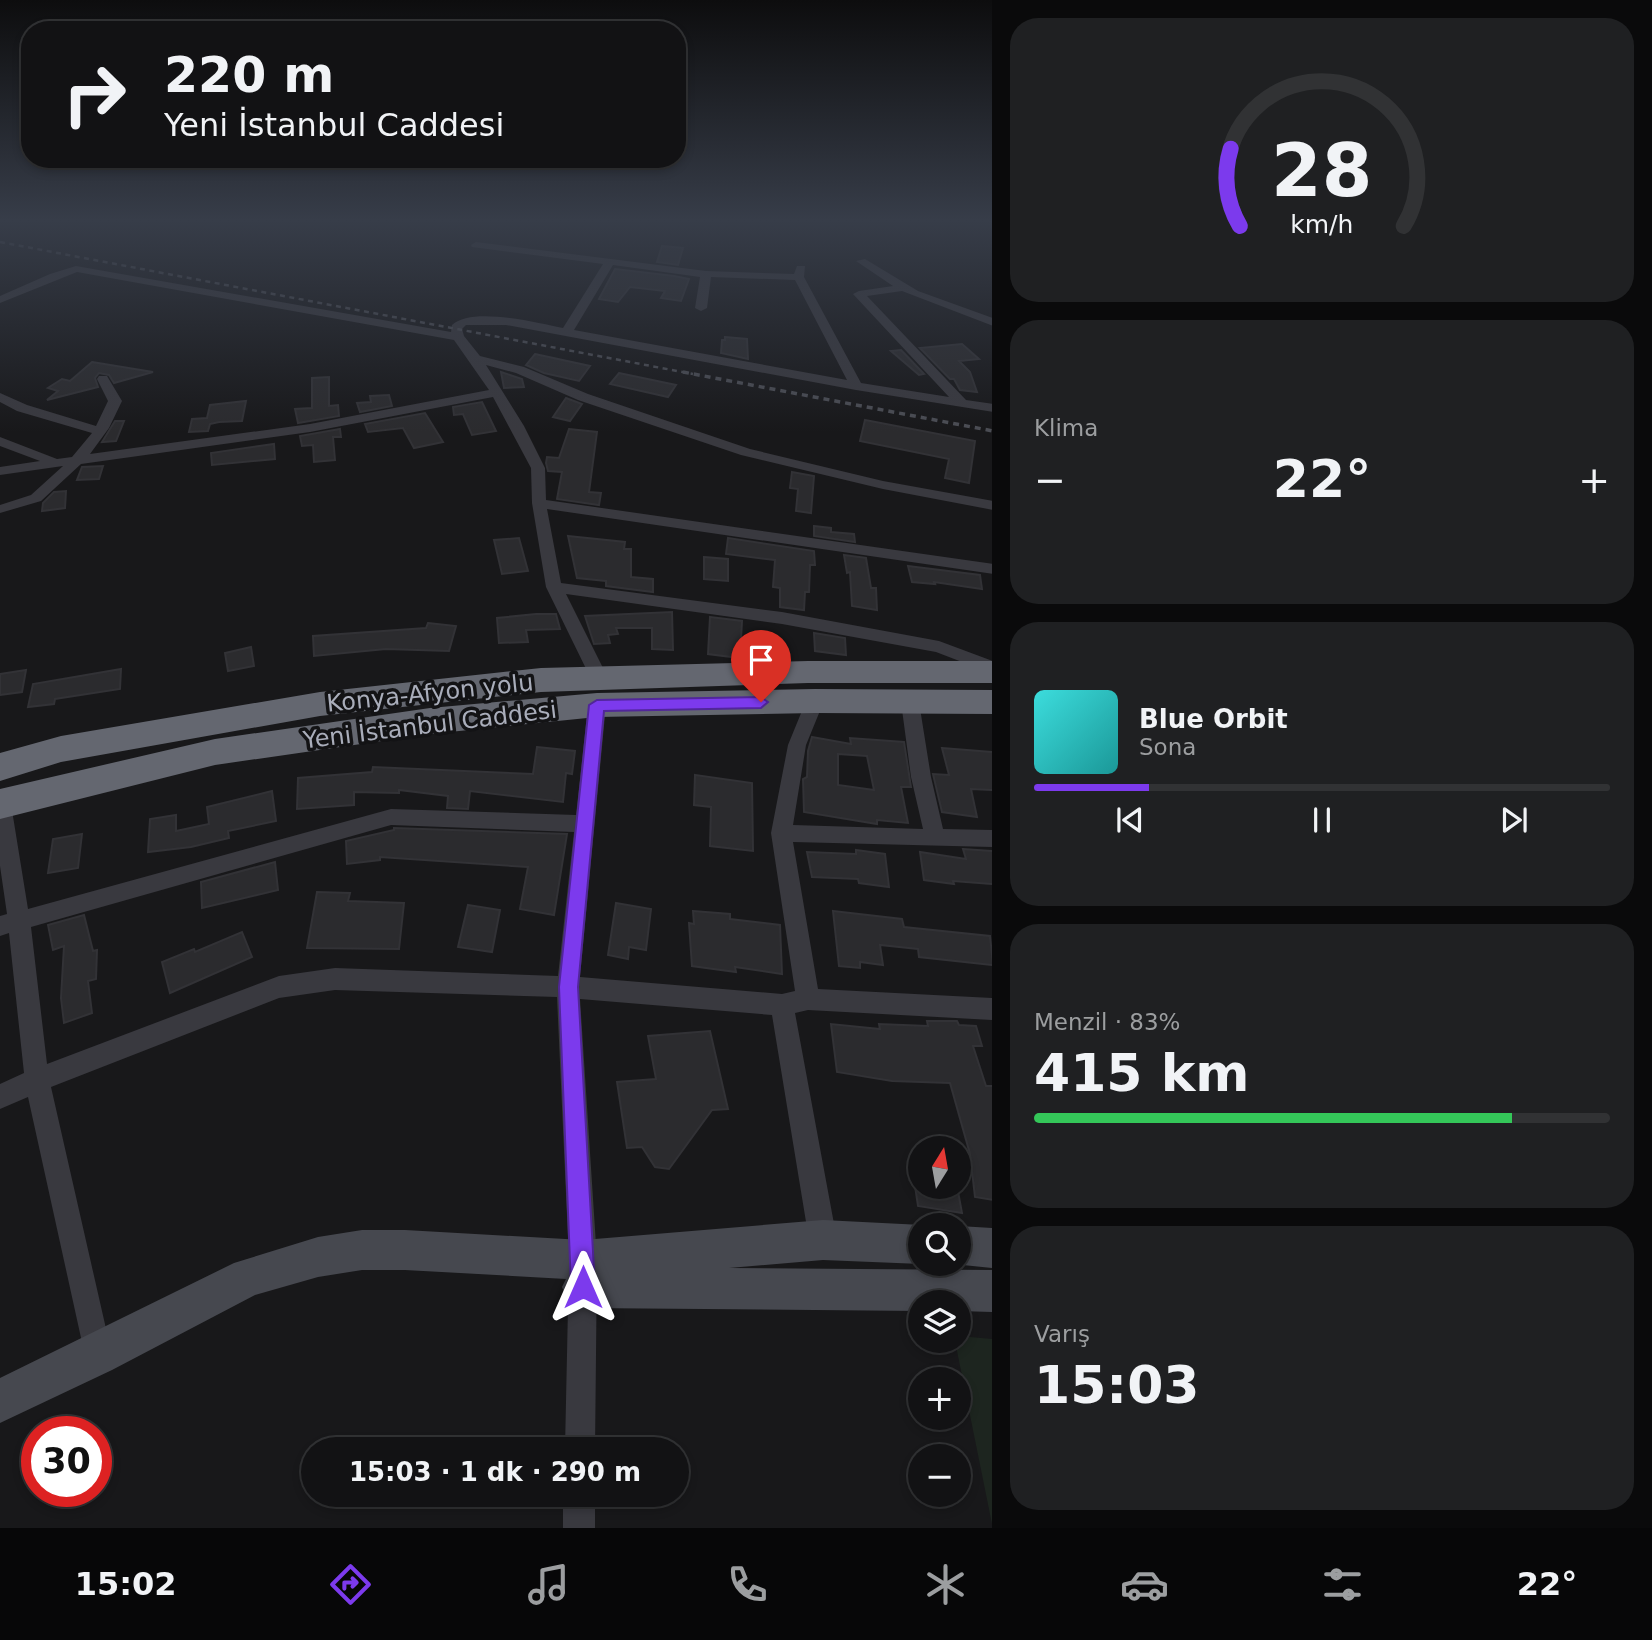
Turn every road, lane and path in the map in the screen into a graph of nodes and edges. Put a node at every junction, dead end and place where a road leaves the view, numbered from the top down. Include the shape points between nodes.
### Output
1 (22, 290) edge
2 (195, 290) edge
3 (593, 290) edge
4 (704, 290) edge
5 (809, 290) edge
6 (886, 290) edge
7 (908, 290) edge
8 (0, 300) edge
9 (701, 309) dead end
10 (992, 323) edge
11 (567, 332) junction
12 (457, 337) junction
13 (476, 359) junction
14 (103, 379) dead end
15 (856, 386) junction
16 (495, 393) junction
17 (0, 397) edge
18 (963, 404) junction
19 (992, 408) edge
20 (100, 432) junction
21 (0, 441) edge
22 (77, 459) junction
23 (57, 462) junction
24 (0, 471) edge
25 (539, 503) junction
26 (992, 506) edge
27 (0, 509) edge
28 (992, 569) edge
29 (554, 587) junction
30 (992, 670) edge
31 (599, 693) junction
32 (815, 701) junction
33 (910, 702) junction
34 (992, 702) edge
35 (0, 767) edge
36 (0, 804) edge
37 (583, 824) junction
38 (781, 832) junction
39 (935, 837) junction
40 (992, 839) edge
41 (9, 923) edge
42 (568, 987) junction
43 (808, 999) junction
44 (782, 1005) junction
45 (992, 1009) edge
46 (37, 1080) junction
47 (0, 1097) edge
48 (823, 1240) junction
49 (908, 1244) edge
50 (971, 1247) edge
51 (992, 1248) edge
52 (583, 1274) junction
53 (992, 1292) edge
54 (97, 1355) junction
55 (0, 1401) edge
56 (580, 1437) edge
57 (579, 1507) edge
58 (579, 1528) edge

1 - 8 street
2 - 12 street
3 - 11 street
4 - 9 street
5 - 15 street
6 - 18 street via 859,294
7 - 10 street via 975,312
11 - 12 street via 479,320 463,321 456,328
11 - 15 street
12 - 13 street
13 - 16 street
13 - 26 street via 520,370 583,397 746,452
14 - 20 street via 115,401
15 - 18 street
16 - 22 street via 310,428
16 - 25 street via 538,468
17 - 20 street
18 - 19 street
20 - 22 street
21 - 23 street
22 - 23 street
22 - 27 street via 34,499
23 - 24 street
25 - 28 street
25 - 29 street
29 - 30 street via 782,618 926,644
29 - 31 street
30 - 31 highway, Konya-Afyon yolu via 808,672
31 - 32 highway, Yeni İstanbul Caddesi
31 - 35 highway, Konya-Afyon yolu via 541,680 320,704 61,749
31 - 36 highway, Yeni İstanbul Caddesi via 215,752
31 - 37 street
32 - 33 highway, Yeni İstanbul Caddesi
32 - 38 street via 797,745
33 - 34 highway, Yeni İstanbul Caddesi
33 - 39 street
36 - 41 street
37 - 41 street via 391,817
37 - 42 street
38 - 39 street
38 - 43 street
39 - 40 street
41 - 46 street
42 - 44 street
42 - 46 street via 335,979 279,987
42 - 52 street
43 - 44 street
43 - 45 street
44 - 48 street
46 - 47 street
46 - 54 street
48 - 49 street
48 - 52 street
50 - 51 street
52 - 53 street
52 - 54 street via 405,1250 318,1257 248,1277
52 - 56 street
54 - 55 street
57 - 58 street

